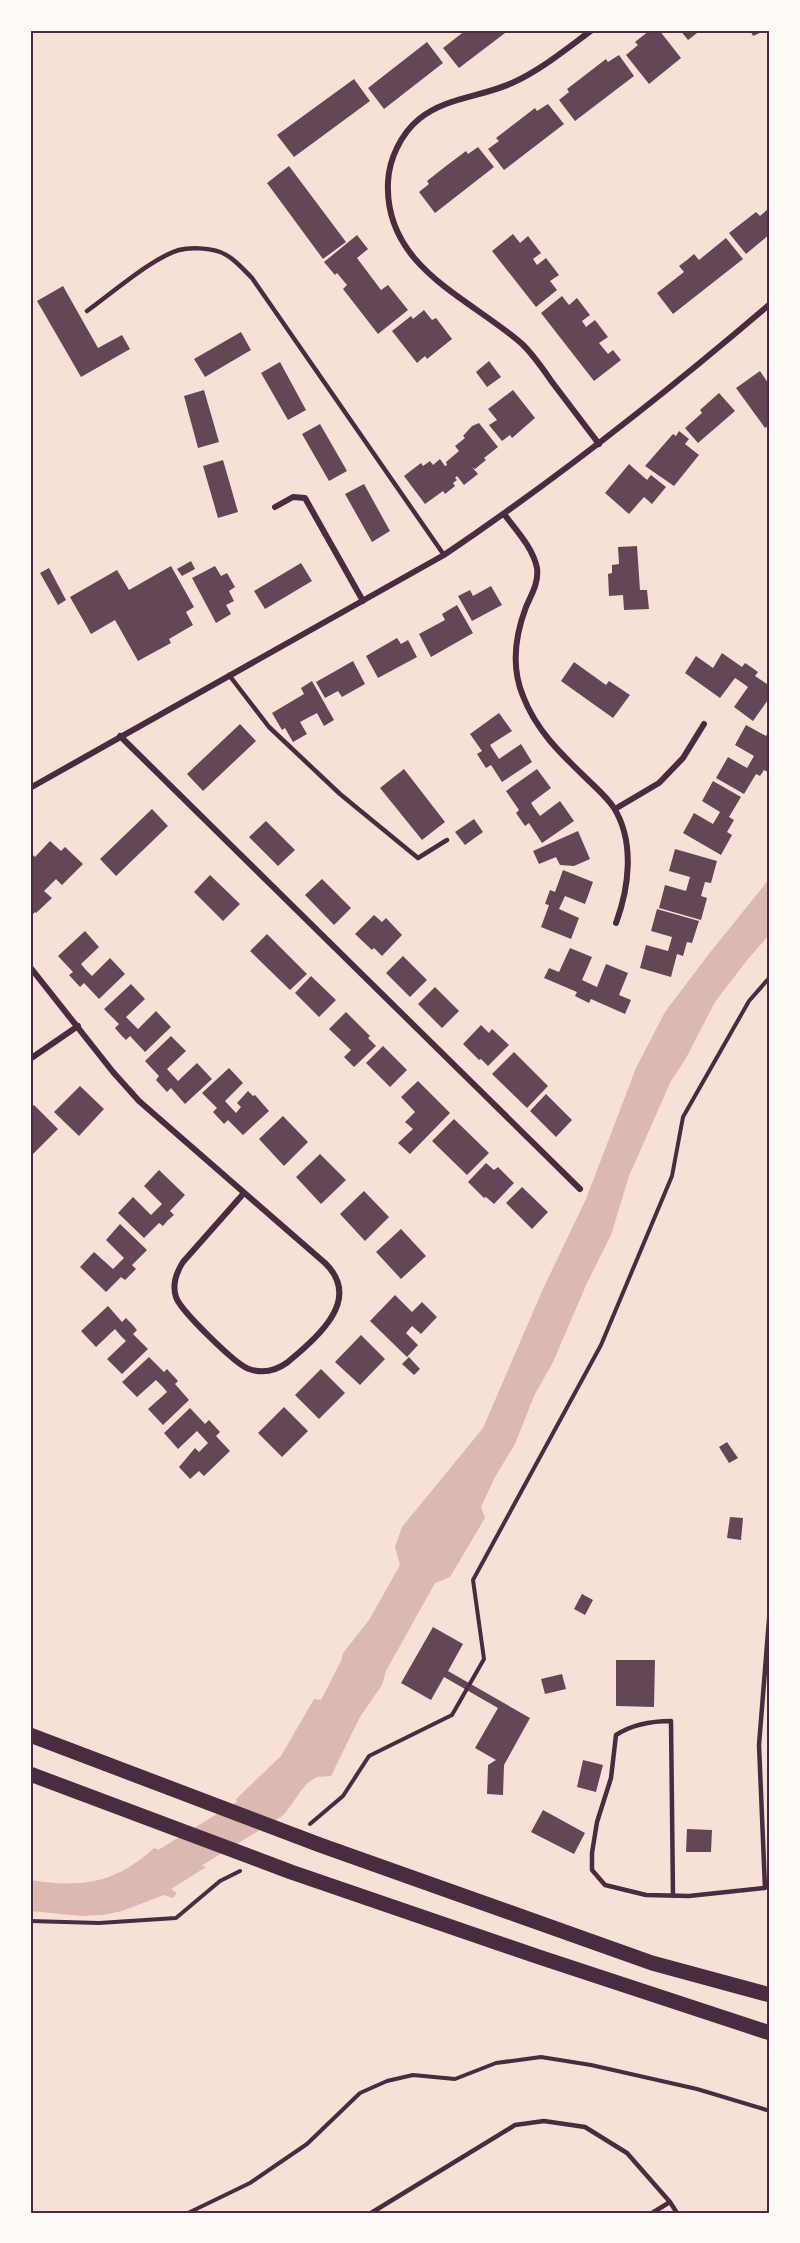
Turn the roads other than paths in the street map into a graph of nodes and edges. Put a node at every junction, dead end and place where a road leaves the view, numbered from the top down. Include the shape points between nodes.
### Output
1 (592, 30) edge
2 (770, 304) edge
3 (87, 311) dead end
4 (599, 444) junction
5 (275, 507) dead end
6 (504, 514) junction
7 (444, 555) junction
8 (363, 601) junction
9 (229, 675) junction
10 (704, 724) dead end
11 (120, 736) junction
12 (30, 788) edge
13 (615, 809) junction
14 (447, 840) dead end
15 (616, 923) dead end
16 (30, 967) edge
17 (78, 1026) junction
18 (30, 1059) edge
19 (580, 1189) dead end
20 (244, 1193) junction
21 (770, 1607) edge
22 (30, 1735) edge
23 (30, 1774) edge
24 (673, 1896) junction
25 (652, 1963) junction
26 (770, 1991) edge
27 (770, 1995) edge
28 (770, 2033) edge
29 (670, 2202) junction
30 (371, 2213) edge
31 (652, 2213) edge
32 (677, 2213) edge

1 - 4 street via 530,74 447,103 418,120 397,148 387,190 392,218 417,260 444,288 522,345
2 - 4 street
3 - 7 lane via 162,257 181,249 220,252 236,262 252,278
4 - 6 street
5 - 8 street via 293,496 305,498
6 - 7 street
6 - 13 street via 529,549 537,570 516,643 521,693 550,744
7 - 8 street
8 - 9 street
9 - 11 street
9 - 14 lane via 269,727 340,794 418,858
10 - 13 street via 683,758 659,783
11 - 12 street
11 - 19 street
13 - 15 street via 628,862 626,888
16 - 17 street
17 - 18 street
17 - 20 street via 139,1101
20 - 20 street via 332,1270 339,1287 338,1305 331,1320 288,1362 274,1370 251,1370 234,1360 182,1309 175,1297 176,1274 183,1262
21 - 24 lane via 759,1745 765,1888
22 - 25 highway via 320,1845
23 - 28 highway via 291,1872
24 - 24 lane via 646,1895 605,1885 592,1870 597,1822 611,1778 615,1735 654,1721 671,1721
25 - 26 highway
25 - 27 highway
29 - 30 lane via 627,2153 585,2127 544,2121 515,2125
29 - 31 lane
29 - 32 lane

